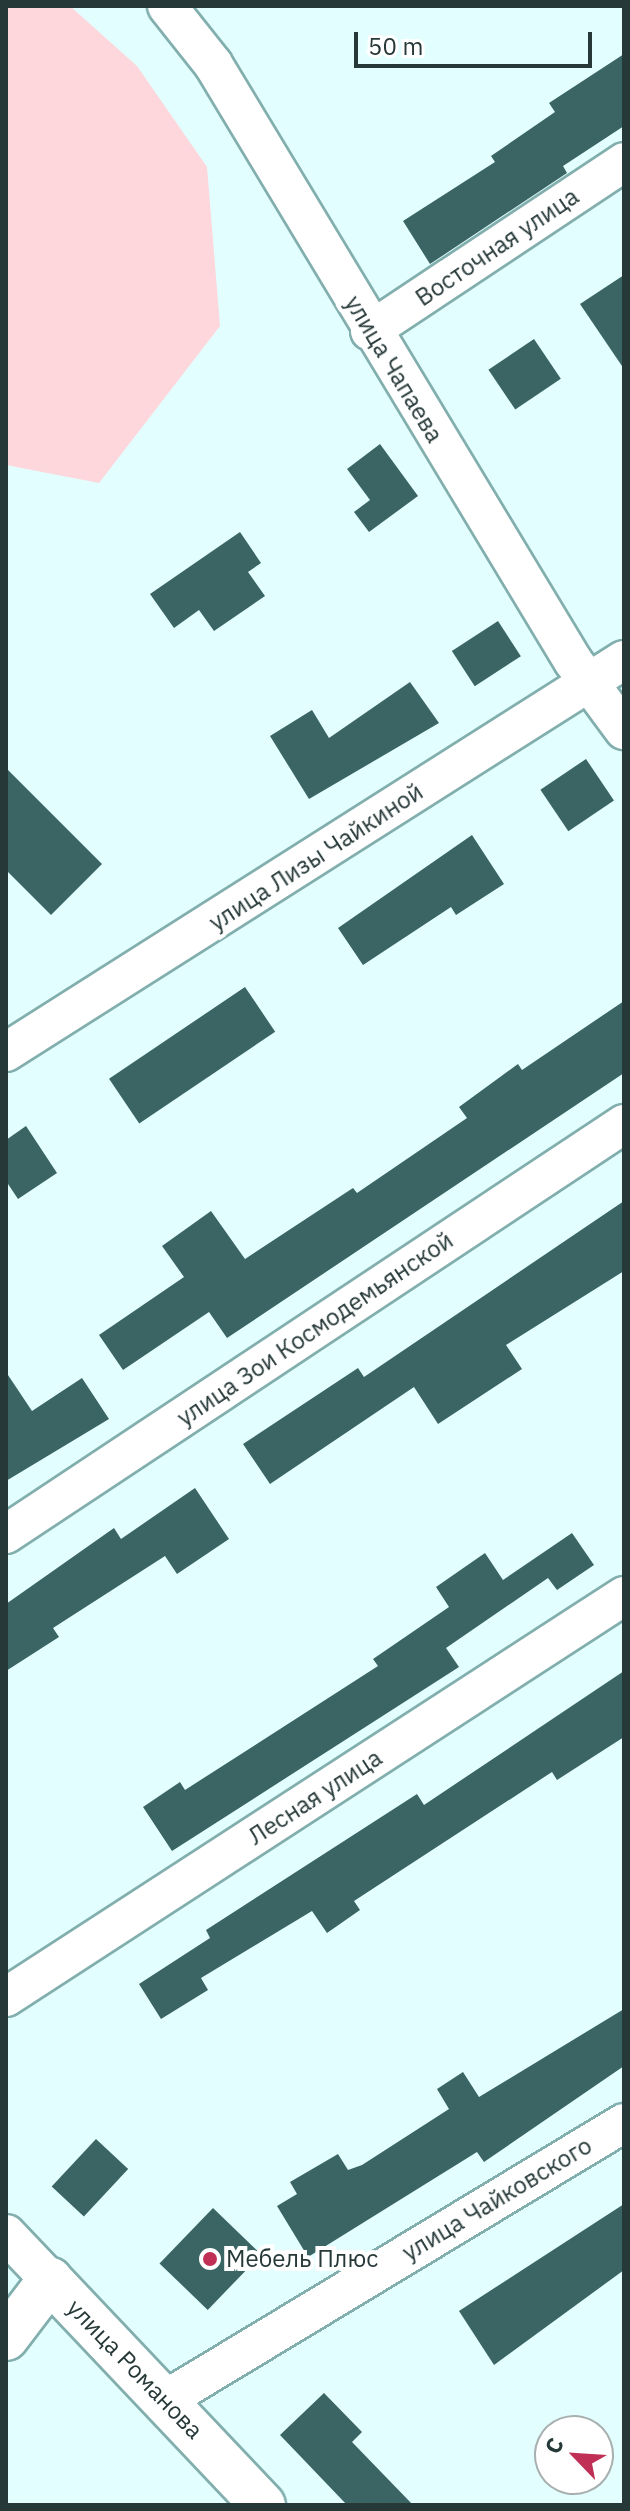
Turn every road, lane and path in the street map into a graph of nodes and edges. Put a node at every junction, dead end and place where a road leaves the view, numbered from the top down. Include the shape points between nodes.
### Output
1 (167, 6) edge
2 (624, 162) edge
3 (370, 331) junction
4 (624, 660) edge
5 (587, 683) junction
6 (624, 730) edge
7 (6, 1052) edge
8 (624, 1124) edge
9 (6, 1534) edge
10 (624, 1596) edge
11 (6, 1997) edge
12 (624, 2123) edge
13 (6, 2234) edge
14 (50, 2280) junction
15 (6, 2338) edge
16 (165, 2400) junction
17 (263, 2505) edge

1 - 3 street, улица Чапаева via 213,64
2 - 3 street, Восточная улица
3 - 5 street, улица Чапаева
4 - 5 street, улица Лизы Чайкиной
5 - 6 street, улица Чапаева
5 - 7 street, улица Лизы Чайкиной
8 - 9 street, улица Зои Космодемьянской
10 - 11 street, Лесная улица
12 - 16 street, улица Чайковского
13 - 14 street, улица Романова
14 - 15 street
14 - 16 street, улица Романова
16 - 17 street, улица Романова

